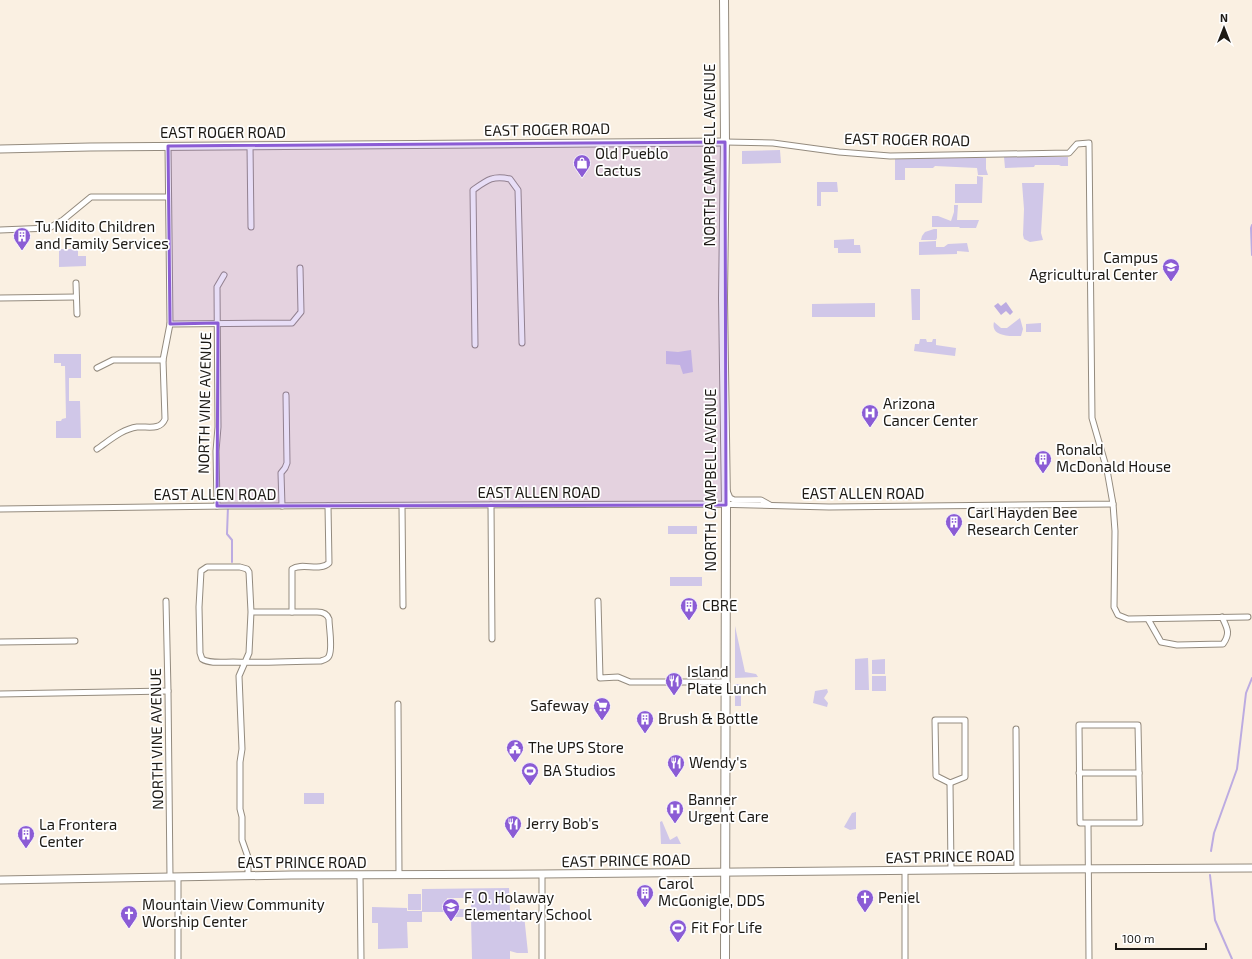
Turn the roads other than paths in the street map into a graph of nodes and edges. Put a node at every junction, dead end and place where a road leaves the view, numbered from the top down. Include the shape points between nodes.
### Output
1 (724, 0) edge
2 (725, 142) junction
3 (168, 146) junction
4 (250, 146) junction
5 (0, 150) edge
6 (168, 197) junction
7 (251, 227) dead end
8 (0, 230) edge
9 (300, 268) dead end
10 (224, 275) dead end
11 (76, 283) dead end
12 (76, 297) junction
13 (0, 298) edge
14 (76, 314) dead end
15 (218, 323) junction
16 (170, 324) junction
17 (522, 343) dead end
18 (474, 345) dead end
19 (163, 360) junction
20 (97, 368) dead end
21 (286, 395) dead end
22 (98, 449) dead end
23 (726, 486) junction
24 (1113, 504) junction
25 (491, 505) junction
26 (726, 505) junction
27 (770, 505) dead end
28 (217, 506) junction
29 (282, 506) junction
30 (328, 506) junction
31 (402, 506) junction
32 (0, 510) edge
33 (166, 601) dead end
34 (598, 601) dead end
35 (403, 606) dead end
36 (251, 612) junction
37 (292, 612) junction
38 (1222, 617) junction
39 (1248, 617) dead end
40 (1148, 619) junction
41 (492, 639) dead end
42 (75, 641) dead end
43 (0, 642) edge
44 (245, 662) junction
45 (726, 682) junction
46 (168, 691) junction
47 (0, 694) edge
48 (398, 704) dead end
49 (1016, 729) dead end
50 (1079, 773) junction
51 (1139, 773) junction
52 (950, 783) junction
53 (1088, 824) junction
54 (1252, 868) edge
55 (1017, 869) junction
56 (1089, 869) junction
57 (951, 870) junction
58 (905, 871) junction
59 (725, 873) junction
60 (542, 874) junction
61 (248, 875) junction
62 (360, 875) junction
63 (399, 875) junction
64 (174, 877) junction
65 (0, 880) edge
66 (178, 959) edge
67 (361, 959) edge
68 (542, 959) edge
69 (725, 959) edge
70 (905, 959) edge
71 (1089, 959) edge

1 - 2 main road, NORTH CAMPBELL AVENUE
2 - 4 main road, EAST ROGER ROAD
2 - 23 main road, NORTH CAMPBELL AVENUE via 723,298
2 - 24 street, EAST ROGER ROAD via 773,143 890,156 1069,153 1077,144 1089,144 1092,418 1107,470
3 - 4 main road, EAST ROGER ROAD
3 - 5 main road, EAST ROGER ROAD
3 - 6 street
4 - 7 street
6 - 8 street via 90,197 50,228
6 - 16 street
9 - 15 street via 301,312 292,323
10 - 15 street, NORTH VINE AVENUE via 217,287
11 - 12 street
12 - 13 street
12 - 14 street
15 - 16 street
15 - 28 street, NORTH VINE AVENUE
16 - 19 street
17 - 18 street via 518,190 510,179 499,176 485,181 473,190
19 - 20 street via 113,360
19 - 22 street via 163,424 128,430
21 - 29 street via 287,463 281,473
23 - 26 main road, NORTH CAMPBELL AVENUE
23 - 27 street via 730,498 734,500 761,500
24 - 26 street, EAST ALLEN ROAD via 829,507
24 - 40 street via 1114,607 1118,615 1128,619
25 - 26 street, EAST ALLEN ROAD
25 - 31 street, EAST ALLEN ROAD
25 - 41 street
26 - 45 main road, NORTH CAMPBELL AVENUE
28 - 29 street, EAST ALLEN ROAD
28 - 32 street, EAST ALLEN ROAD
29 - 30 street, EAST ALLEN ROAD
30 - 31 street, EAST ALLEN ROAD
30 - 37 street via 329,563 325,566 297,566 292,569
31 - 35 street
33 - 46 street, NORTH VINE AVENUE
34 - 45 street via 600,678 618,677 630,682
36 - 37 street
36 - 44 street via 249,653
36 - 44 street via 247,569 206,567 201,570 200,656 205,661
37 - 44 street via 319,612 327,615 330,650 326,659
38 - 39 street
38 - 40 street
38 - 40 street via 1228,629 1228,638 1223,644 1177,645 1161,642
42 - 43 street
44 - 61 street via 239,676 242,750 240,809 242,840 248,858
45 - 59 main road, NORTH CAMPBELL AVENUE
46 - 47 street
46 - 64 street, NORTH VINE AVENUE
48 - 63 street
49 - 55 street
50 - 51 street
50 - 51 street via 1079,725 1138,725
50 - 53 street via 1080,824
51 - 53 street via 1140,823
52 - 52 street via 965,777 965,720 935,720 936,776
52 - 57 street
53 - 56 street
54 - 56 main road, EAST PRINCE ROAD
55 - 56 main road, EAST PRINCE ROAD
55 - 57 main road, EAST PRINCE ROAD
56 - 71 street
57 - 58 main road, EAST PRINCE ROAD
58 - 59 main road, EAST PRINCE ROAD
58 - 70 street
59 - 60 main road, EAST PRINCE ROAD
59 - 69 main road, NORTH CAMPBELL AVENUE
60 - 63 main road, EAST PRINCE ROAD
60 - 68 street
61 - 62 main road, EAST PRINCE ROAD
61 - 64 main road, EAST PRINCE ROAD
62 - 63 main road, EAST PRINCE ROAD
62 - 67 street
64 - 65 main road, EAST PRINCE ROAD
64 - 66 street, NORTH VINE AVENUE

